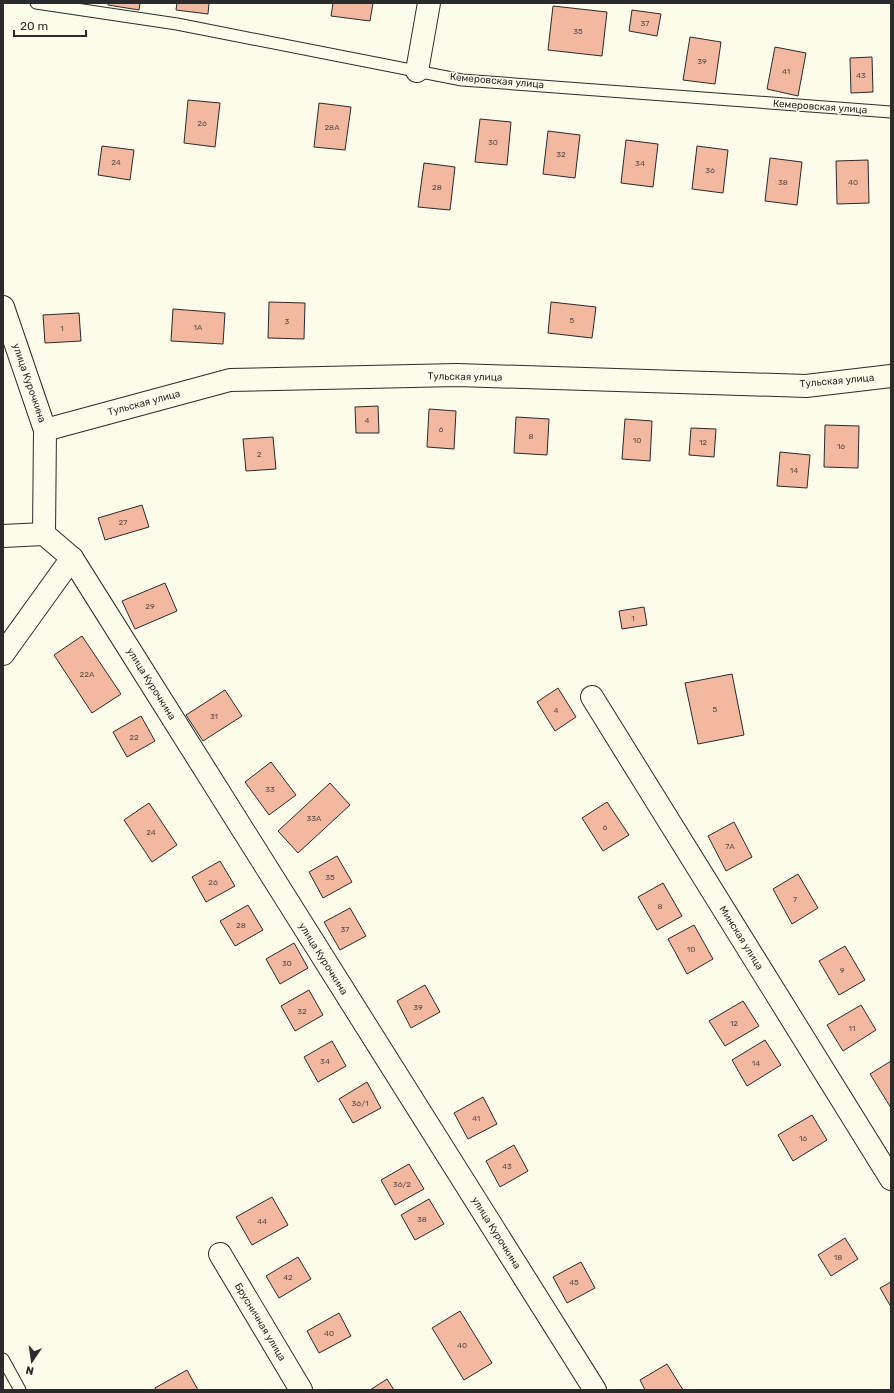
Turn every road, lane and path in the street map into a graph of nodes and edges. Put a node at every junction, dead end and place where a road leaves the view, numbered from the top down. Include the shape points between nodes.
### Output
1 (36, 3) edge
2 (429, 3) edge
3 (417, 71) junction
4 (891, 112) edge
5 (3, 306) edge
6 (891, 376) edge
7 (46, 430) junction
8 (44, 534) junction
9 (3, 536) edge
10 (72, 558) junction
11 (3, 654) edge
12 (592, 697) dead end
13 (891, 1179) edge
14 (220, 1254) dead end
15 (3, 1359) edge
16 (20, 1390) edge
17 (301, 1390) edge
18 (595, 1390) edge

1 - 3 lane, Кемеровская улица via 178,24
2 - 3 street
3 - 4 lane, Кемеровская улица via 462,80
5 - 7 street, улица Курочкина
6 - 7 street, Тульская улица via 806,386 457,375 230,380
7 - 8 street, улица Курочкина
8 - 9 street
8 - 10 street, улица Курочкина
10 - 11 street
10 - 18 street, улица Курочкина
12 - 13 street, Минская улица
14 - 17 street, Брусничная улица
15 - 16 lane

